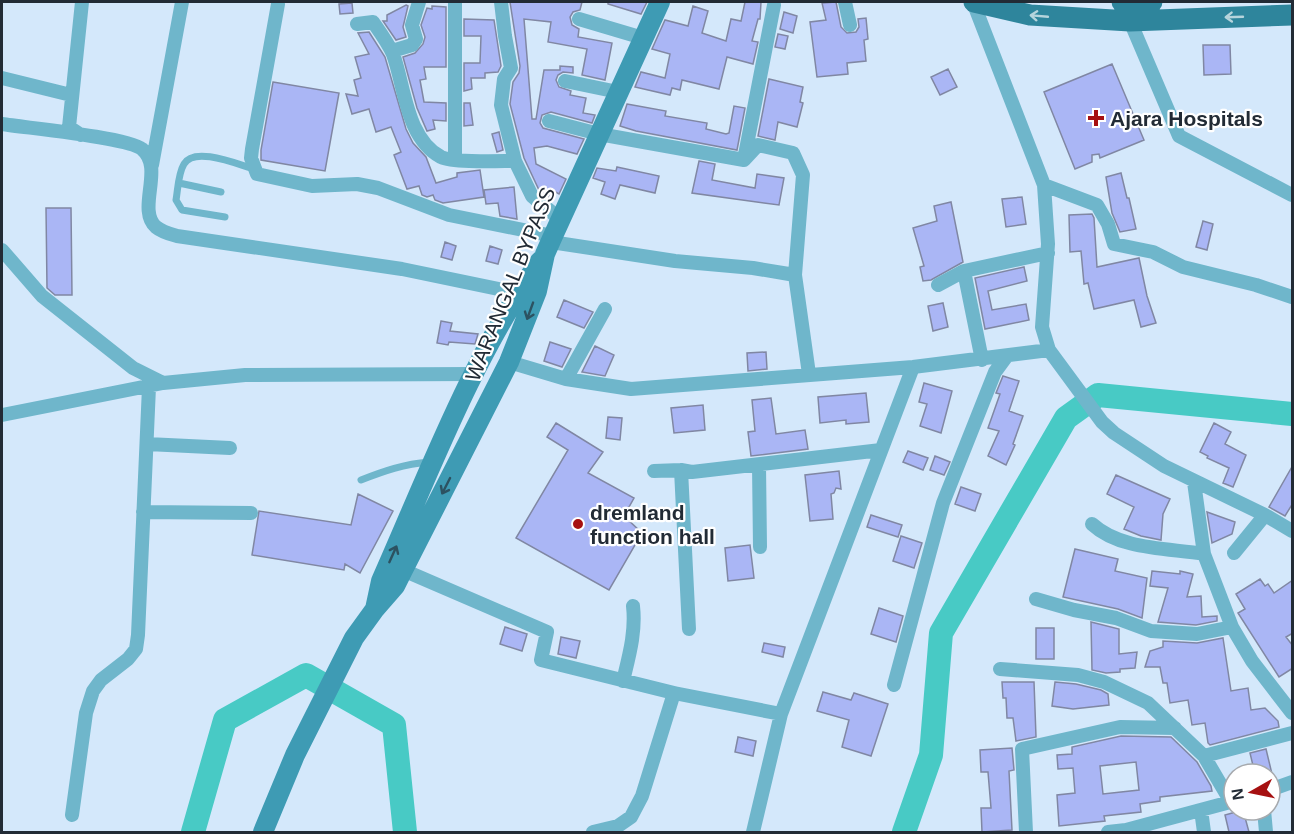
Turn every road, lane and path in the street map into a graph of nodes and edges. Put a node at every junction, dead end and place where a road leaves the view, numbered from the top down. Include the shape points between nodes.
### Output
1 (82, 2) edge
2 (182, 2) edge
3 (419, 2) edge
4 (455, 2) edge
5 (501, 2) edge
6 (660, 2) edge
7 (845, 2) edge
8 (973, 2) edge
9 (1122, 2) edge
10 (1152, 2) edge
11 (278, 4) dead end
12 (774, 5) dead end
13 (1129, 8) edge
14 (1293, 15) edge
15 (579, 19) dead end
16 (357, 24) dead end
17 (850, 25) dead end
18 (643, 38) junction
19 (392, 51) junction
20 (2, 78) edge
21 (565, 81) dead end
22 (618, 92) junction
23 (71, 95) junction
24 (549, 121) dead end
25 (2, 124) edge
26 (599, 134) junction
27 (81, 135) junction
28 (454, 159) junction
29 (744, 160) junction
30 (515, 162) junction
31 (152, 165) junction
32 (254, 169) junction
33 (179, 183) junction
34 (1044, 185) junction
35 (221, 192) dead end
36 (1293, 195) edge
37 (225, 217) dead end
38 (553, 238) junction
39 (2, 250) edge
40 (1048, 253) junction
41 (964, 271) junction
42 (795, 275) junction
43 (938, 285) dead end
44 (518, 293) junction
45 (1293, 297) edge
46 (605, 309) dead end
47 (1049, 350) junction
48 (1006, 357) junction
49 (982, 360) junction
50 (509, 362) junction
51 (913, 367) junction
52 (473, 374) junction
53 (809, 374) junction
54 (566, 379) junction
55 (156, 385) junction
56 (2, 415) edge
57 (147, 444) junction
58 (230, 448) dead end
59 (881, 450) junction
60 (434, 462) junction
61 (759, 465) junction
62 (681, 470) junction
63 (654, 471) dead end
64 (361, 480) dead end
65 (1194, 482) junction
66 (143, 512) junction
67 (251, 513) dead end
68 (1264, 515) junction
69 (1092, 524) dead end
70 (1293, 531) edge
71 (760, 547) dead end
72 (1234, 553) dead end
73 (1204, 554) junction
74 (404, 570) junction
75 (1036, 599) dead end
76 (633, 606) dead end
77 (375, 609) junction
78 (1232, 627) junction
79 (689, 629) dead end
80 (1000, 669) dead end
81 (624, 681) junction
82 (894, 685) dead end
83 (674, 693) junction
84 (1293, 713) edge
85 (781, 714) junction
86 (1174, 728) junction
87 (1293, 733) edge
88 (1204, 756) junction
89 (1222, 785) edge
90 (1222, 804) edge
91 (1201, 810) junction
92 (72, 815) dead end
93 (1126, 831) edge
94 (263, 832) edge
95 (593, 832) edge
96 (753, 832) edge
97 (1026, 832) edge
98 (1108, 832) edge
99 (1204, 832) edge

1 - 23 street
2 - 31 street
3 - 19 street via 412,25 416,39 412,45
4 - 28 street
5 - 30 street via 511,68 504,80 501,105
6 - 18 main road, WARANGAL BYPASS
7 - 17 street
13 -> 8 main road via 1030,15
8 - 34 street
9 - 13 main road
10 - 13 main road
11 - 32 street via 252,149
12 - 29 street
14 -> 13 main road
13 - 36 street via 1179,136
15 - 18 street
16 - 19 street via 373,22
18 - 22 main road, WARANGAL BYPASS
19 - 28 street via 421,139 442,158
20 - 23 street
21 - 22 street
22 - 26 main road, WARANGAL BYPASS
23 - 27 street via 69,127
24 - 26 street
25 - 27 street
26 - 29 street
26 - 38 main road, WARANGAL BYPASS
27 - 31 street via 131,143 143,150
28 - 30 street
29 - 42 street via 758,145 793,153 803,175
30 - 38 street
31 - 44 street via 149,210 153,225 162,231 402,269
32 - 33 lane via 200,154 185,162
32 - 38 street via 257,174 297,184 378,188 449,215
33 - 35 lane
33 - 37 lane via 176,201 182,210
34 - 40 street
34 - 45 street via 1097,205 1114,244 1153,252 1184,267
38 - 42 street via 675,261
38 - 44 main road
38 -> 50 main road, WARANGAL BYPASS
39 - 55 street via 42,296
40 - 41 street
40 - 47 street via 1042,327
41 - 43 street
41 - 49 street
42 - 53 street
44 - 52 main road
46 - 54 street
47 - 48 street
47 - 65 street via 1102,422
48 - 49 street
48 - 82 street via 994,372 943,503
49 - 51 street
50 - 54 street
50 -> 74 main road, WARANGAL BYPASS
51 - 53 street
51 - 59 street
52 - 55 street via 245,375
52 - 60 main road
53 - 54 street via 631,389
55 - 56 street
55 - 57 street
57 - 58 street
57 - 66 street
59 - 61 street
59 - 85 street
60 - 64 lane via 407,464
77 -> 60 main road via 381,581
61 - 62 street
61 - 71 street
62 - 63 street
62 - 79 street
65 - 68 street
65 - 73 street
66 - 67 street
66 - 92 street via 136,649 93,690 86,713
68 - 70 street
68 - 72 street
69 - 73 street via 1112,538
73 - 78 street
74 - 77 main road, WARANGAL BYPASS
74 - 81 street via 547,632 541,660
75 - 78 street via 1116,618 1151,631 1197,634
76 - 81 street via 635,622
77 - 94 main road, WARANGAL BYPASS via 354,638 295,755
78 - 84 street via 1252,661
80 - 86 street via 1104,681 1148,703
81 - 83 street
83 - 85 street
83 - 95 street via 642,796 631,817 618,826
85 - 96 street
86 - 88 street
86 - 97 street via 1120,727 1022,749
87 - 88 street
88 - 89 street
90 - 91 street
91 - 93 street
91 - 99 street
93 - 98 street

